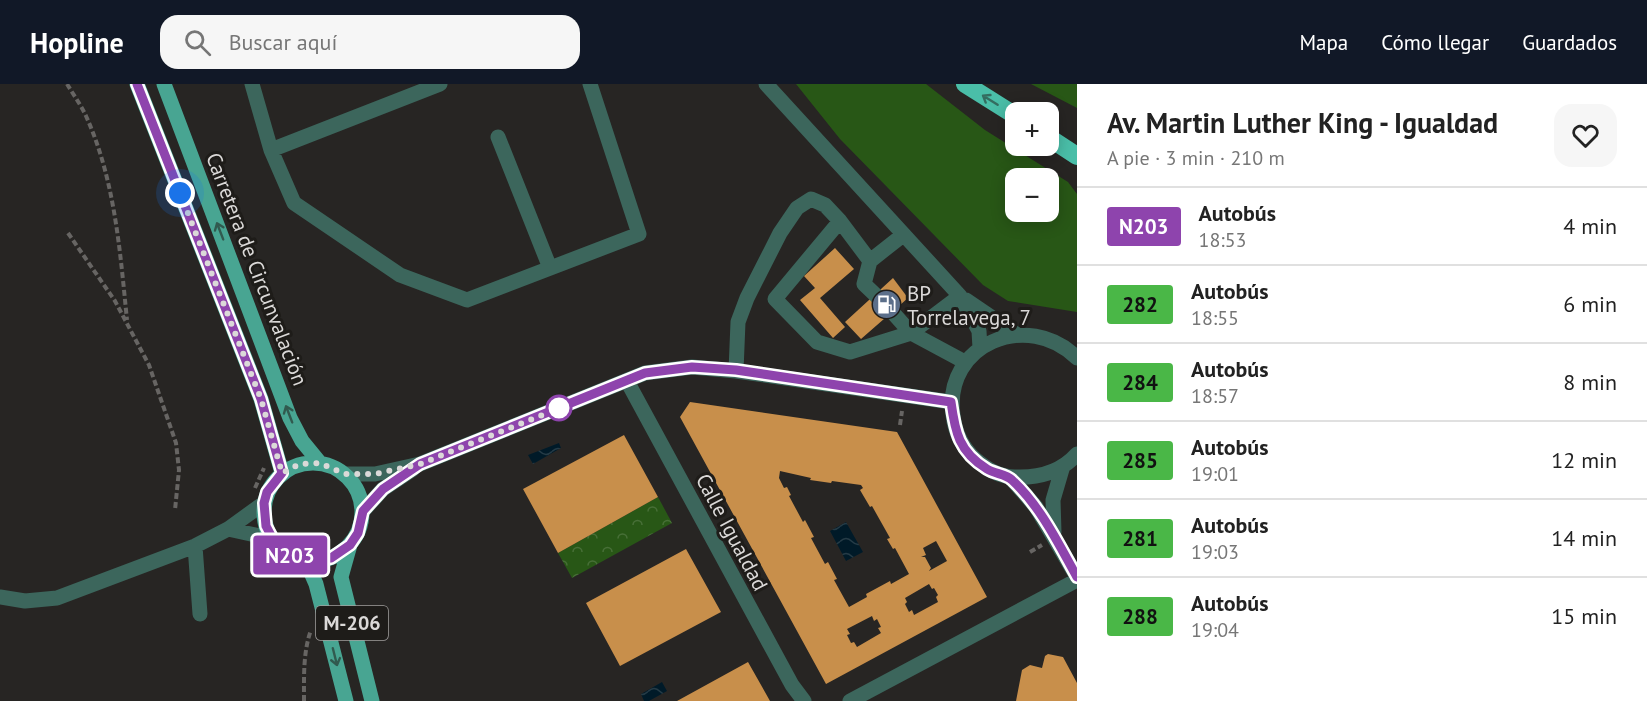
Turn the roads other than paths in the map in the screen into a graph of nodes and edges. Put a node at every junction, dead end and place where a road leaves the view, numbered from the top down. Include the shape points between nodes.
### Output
1 (137, 84) edge
2 (164, 84) edge
3 (252, 84) edge
4 (440, 84) edge
5 (590, 84) edge
6 (766, 84) edge
7 (965, 84) edge
8 (1005, 109) edge
9 (498, 137) dead end
10 (1059, 144) edge
11 (271, 150) junction
12 (1077, 156) edge
13 (840, 221) junction
14 (903, 235) junction
15 (870, 261) junction
16 (550, 268) junction
17 (960, 296) junction
18 (911, 333) junction
19 (1016, 334) junction
20 (980, 348) junction
21 (1077, 358) edge
22 (965, 362) junction
23 (736, 370) junction
24 (627, 381) junction
25 (951, 402) junction
26 (1073, 459) edge
27 (320, 463) junction
28 (420, 464) junction
29 (282, 473) junction
30 (345, 474) junction
31 (1010, 477) junction
32 (264, 503) junction
33 (363, 511) junction
34 (228, 530) junction
35 (1055, 538) junction
36 (276, 545) junction
37 (350, 545) junction
38 (195, 546) junction
39 (306, 561) junction
40 (1077, 579) edge
41 (0, 597) edge
42 (200, 614) dead end
43 (346, 701) edge
44 (372, 701) edge
45 (804, 701) edge
46 (850, 701) edge

1 - 29 main road, Carretera de Circunvalación via 261,399
27 -> 2 main road, Carretera de Circunvalación via 290,418
3 - 11 street
4 - 11 street
5 - 16 street via 639,234
6 - 14 street
8 -> 7 highway
9 - 16 street
10 - 12 highway
11 - 16 street via 294,203 400,275 467,300
13 - 15 street
13 - 18 street via 774,299 817,342 850,352
13 - 23 street via 825,205 811,199 797,208 747,298 738,322
14 - 15 street
14 - 17 street
15 - 18 street via 864,285
17 - 18 street
17 - 19 street
17 - 20 street via 979,331
18 - 22 street
19 - 20 street
19 - 21 street via 1035,335 1062,346
20 - 22 street
22 - 25 street via 953,387
23 - 24 street via 692,367 645,373
23 - 25 street
24 - 28 street
24 - 45 street, Calle Igualdad
25 - 31 street via 954,430 966,451 986,468
26 - 31 street via 1039,477
26 - 35 street via 1053,500
27 - 29 main road via 300,464
27 - 30 main road
28 - 30 street via 375,474
28 - 33 street via 383,489
29 - 32 main road via 267,492
30 - 33 main road via 358,490
31 - 35 street via 1036,507
32 - 34 street
32 - 36 main road via 266,526
33 - 37 main road, M-206 via 358,533
34 - 36 street via 260,536
34 - 38 street
35 - 40 street
36 - 39 main road via 286,554
37 - 39 main road via 331,558
37 - 44 main road, M-206 via 341,577
38 - 41 street via 57,598 25,601
38 - 42 street
39 -> 43 main road, M-206 via 316,584
40 - 46 street

